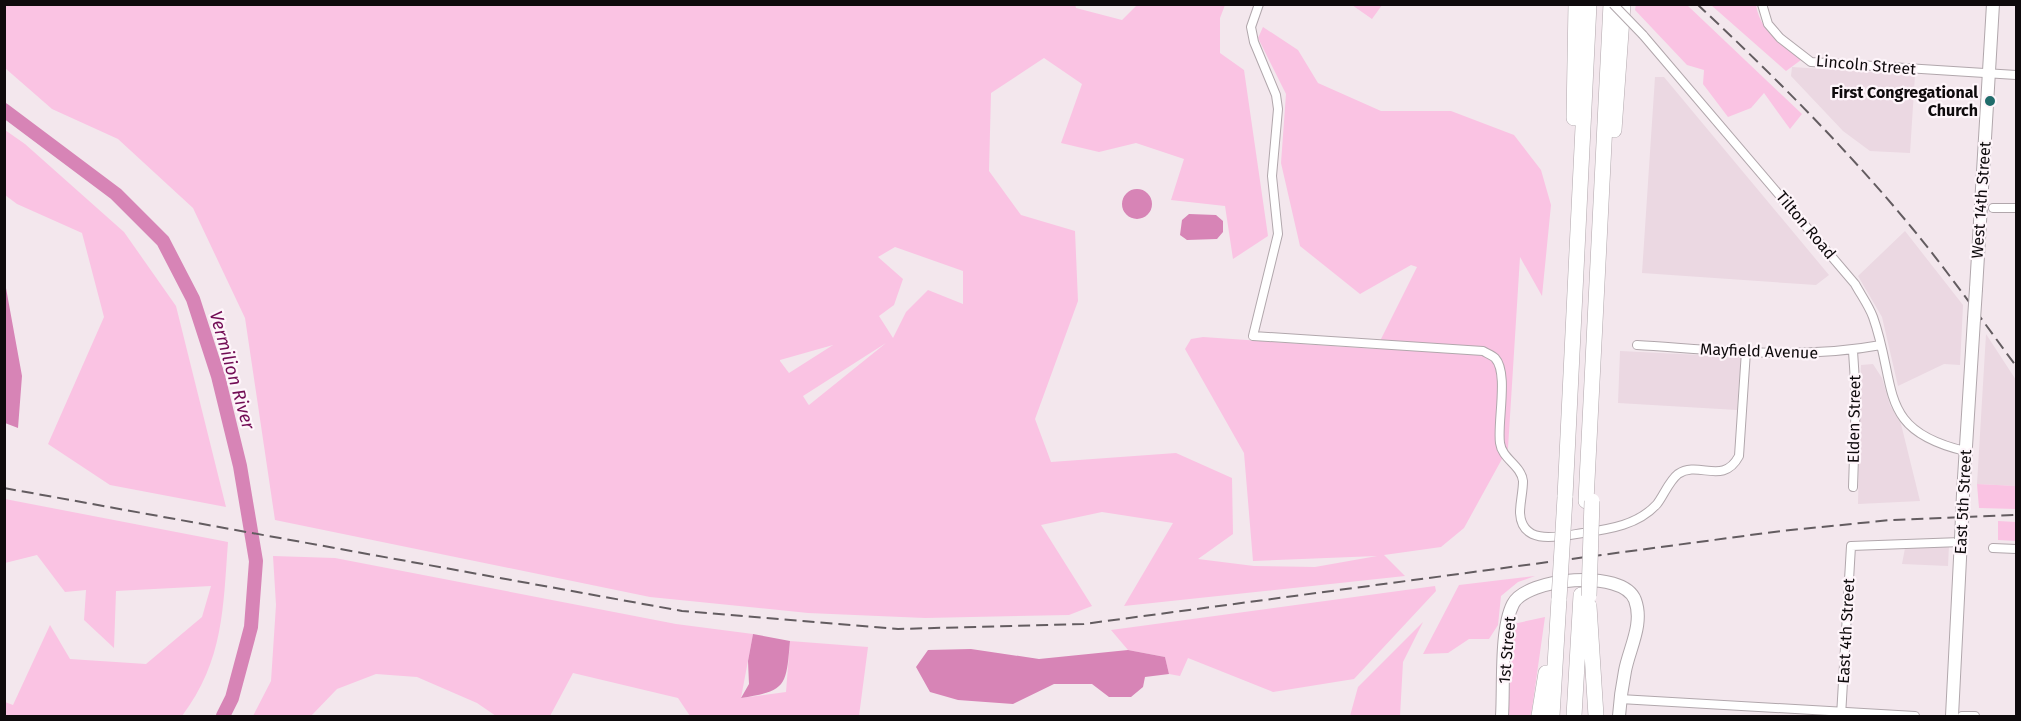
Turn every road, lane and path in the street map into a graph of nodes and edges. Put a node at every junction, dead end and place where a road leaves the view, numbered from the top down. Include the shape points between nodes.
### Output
1 (1259, 4) edge
2 (1576, 4) edge
3 (1589, 4) edge
4 (1612, 4) edge
5 (1623, 4) edge
6 (1762, 4) edge
7 (1994, 4) edge
8 (1989, 73) junction
9 (2016, 75) edge
10 (1993, 208) dead end
11 (2016, 208) edge
12 (1599, 240) junction
13 (1976, 289) joint
14 (1572, 342) junction
15 (1637, 345) dead end
16 (1881, 345) junction
17 (1746, 351) junction
18 (1853, 351) junction
19 (1965, 451) junction
20 (1853, 487) dead end
21 (1961, 541) junction
22 (1993, 548) dead end
23 (2016, 549) edge
24 (1585, 596) junction
25 (1558, 606) junction
26 (1620, 699) junction
27 (1727, 705) junction
28 (1841, 715) edge
29 (1502, 717) edge
30 (1539, 717) edge
31 (1552, 717) edge
32 (1574, 717) edge
33 (1596, 717) edge
34 (1619, 717) edge
35 (1726, 717) edge
36 (1916, 717) edge
37 (1952, 717) edge
38 (1962, 717) edge
39 (1975, 717) edge

1 - 17 street via 1251,27 1278,109 1272,176 1278,234 1253,336 1483,351 1495,358 1501,372 1501,449 1523,479 1520,514 1529,533 1546,538 1620,526 1648,512 1679,474 1720,471 1734,465 1739,456
2 - 14 highway
3 - 14 highway
4 - 12 highway
4 - 16 street, Tilton Road, bridge via 1643,34 1855,284 1872,315
5 - 12 highway via 1618,90
6 - 8 street, Lincoln Street via 1763,14 1780,38 1811,62
7 - 8 street, West 14th Street
8 - 9 street, Lincoln Street
8 - 13 street, West 14th Street
10 - 11 street
12 - 24 highway
13 - 19 street, East 5th Street, bridge
14 - 25 highway, bridge
15 - 17 street, Mayfield Avenue
16 - 18 street, Mayfield Avenue
16 - 19 street, Tilton Road via 1893,396 1909,426 1938,445
17 - 18 street, Mayfield Avenue
18 - 20 street, Elden Street
19 - 21 street, East 5th Street, bridge
21 - 28 street, East 4th Street via 1851,546
21 - 37 street, East 5th Street
22 - 23 street
24 - 32 highway
24 - 33 highway
25 - 30 highway
25 - 31 highway
26 - 27 street
26 - 29 street, 1st Street via 1636,633 1638,612 1634,598 1623,586 1608,580 1579,580 1528,590 1514,601 1507,618
26 - 34 street
27 - 28 street
27 - 35 street
28 - 36 street
38 - 39 street

